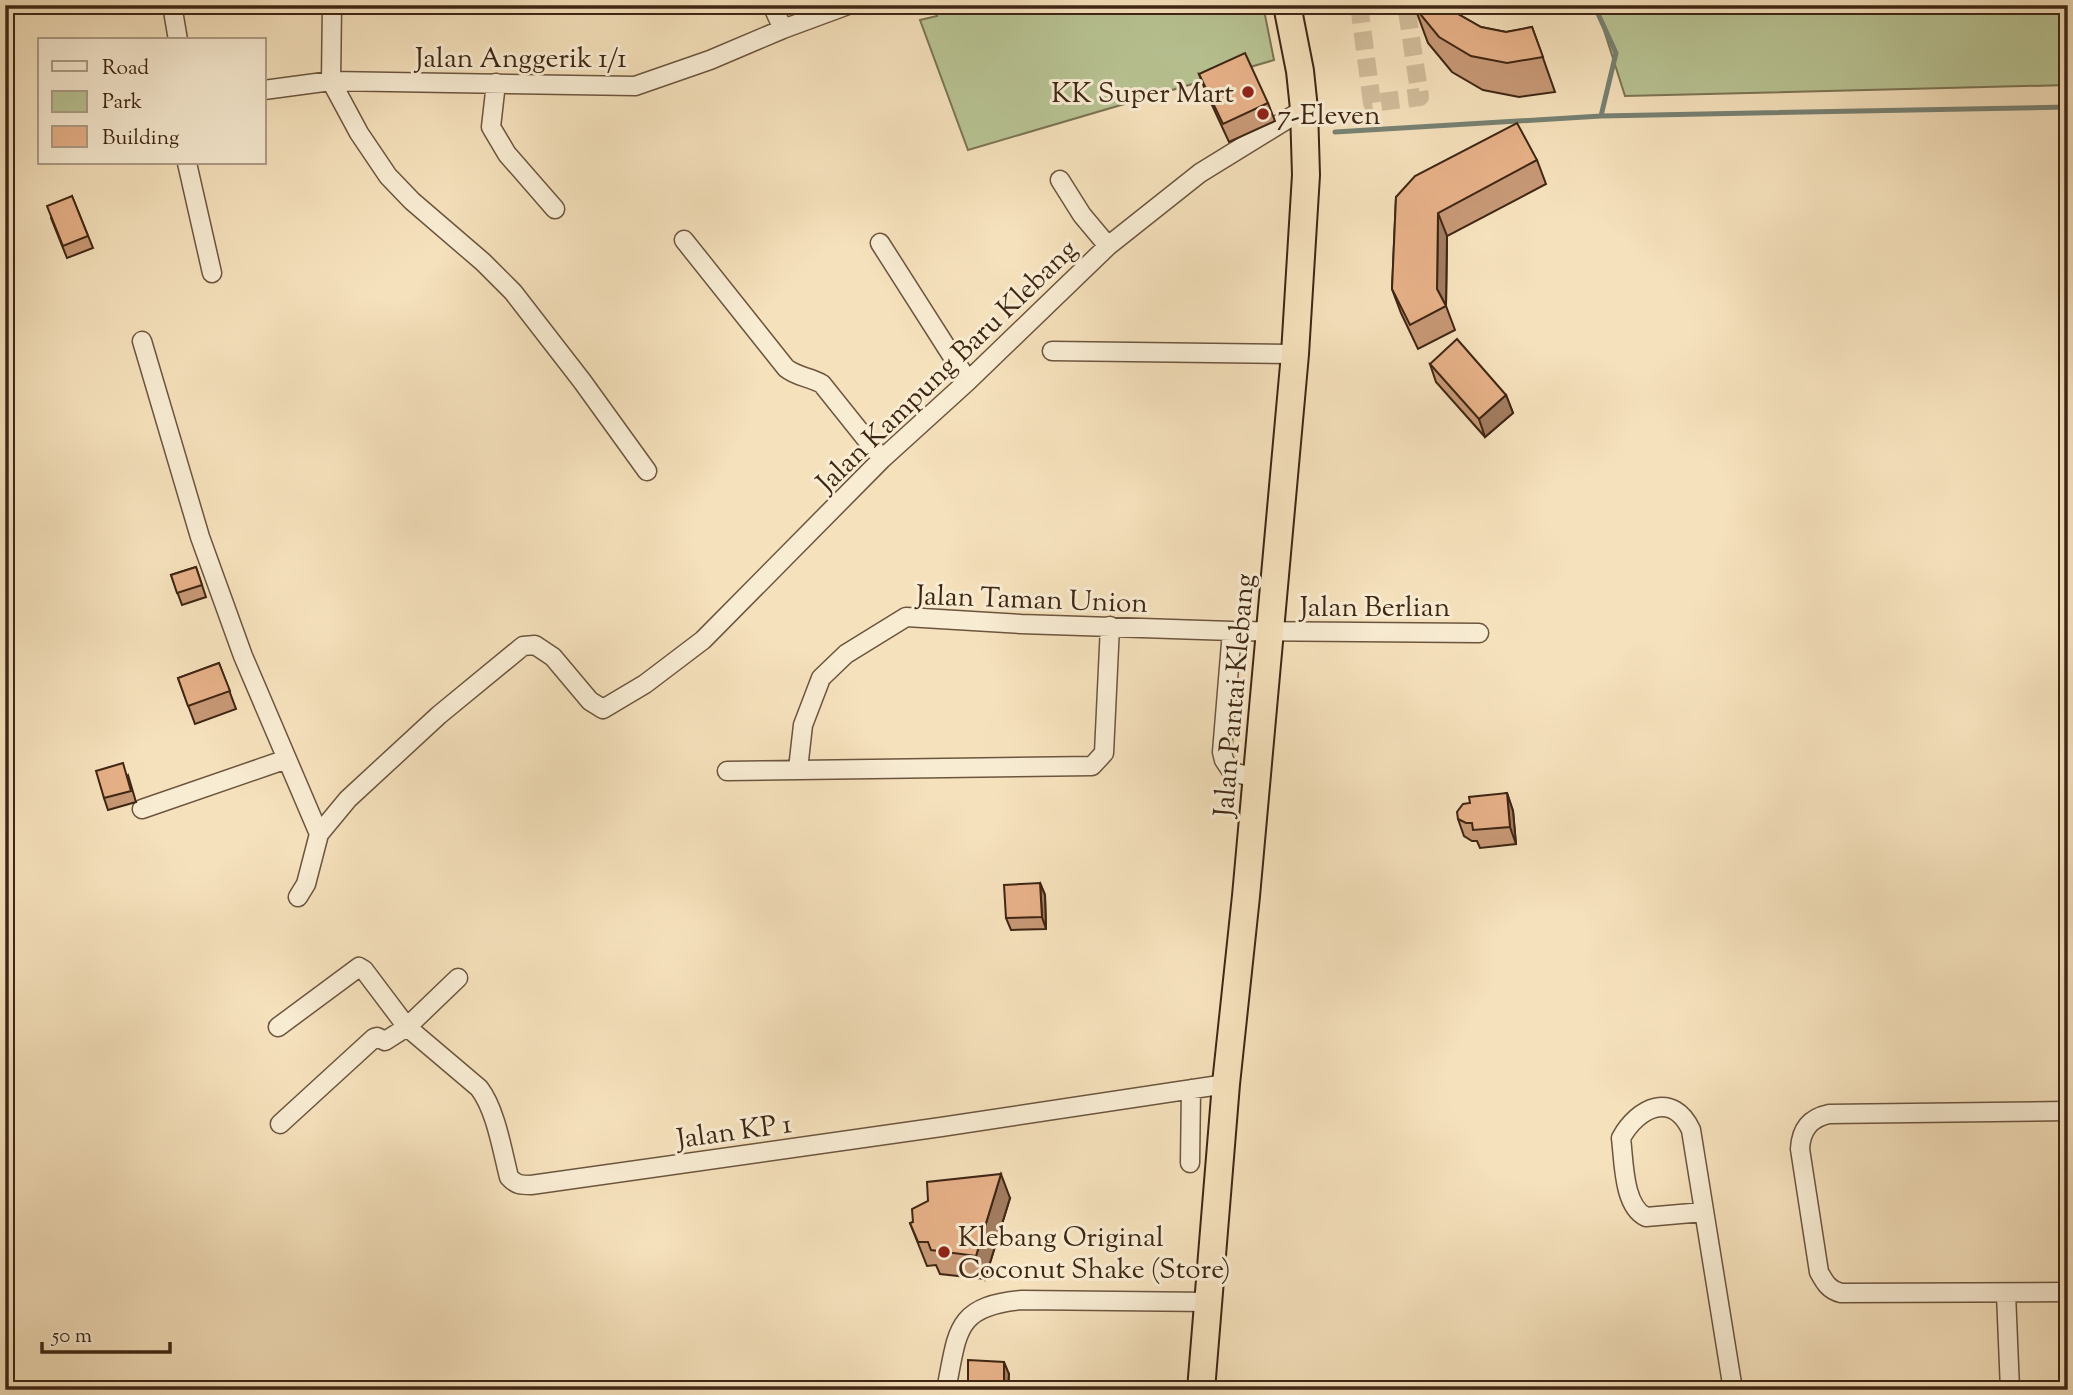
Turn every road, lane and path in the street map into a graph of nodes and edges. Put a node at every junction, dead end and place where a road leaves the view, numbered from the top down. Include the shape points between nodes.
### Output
1 (172, 5) edge
2 (332, 5) edge
3 (772, 5) edge
4 (848, 5) edge
5 (1287, 5) edge
6 (783, 29) junction
7 (178, 38) edge
8 (331, 81) junction
9 (496, 83) junction
10 (266, 90) edge
11 (1304, 109) junction
12 (187, 164) edge
13 (1060, 180) dead end
14 (555, 209) dead end
15 (684, 240) dead end
16 (880, 243) dead end
17 (1108, 246) junction
18 (212, 273) dead end
19 (142, 341) dead end
20 (1052, 351) dead end
21 (1295, 354) junction
22 (968, 381) junction
23 (882, 459) junction
24 (648, 471) dead end
25 (1110, 626) junction
26 (1232, 631) junction
27 (1271, 632) junction
28 (1479, 633) dead end
29 (287, 759) junction
30 (798, 769) junction
31 (727, 771) dead end
32 (1257, 778) junction
33 (142, 809) dead end
34 (319, 834) junction
35 (298, 897) dead end
36 (458, 978) dead end
37 (278, 1027) dead end
38 (407, 1027) junction
39 (1226, 1084) junction
40 (1191, 1089) junction
41 (2068, 1111) edge
42 (280, 1124) dead end
43 (1190, 1163) dead end
44 (1703, 1212) junction
45 (2068, 1292) edge
46 (2006, 1293) junction
47 (1209, 1302) junction
48 (946, 1390) edge
49 (1200, 1390) edge
50 (1733, 1390) edge
51 (2010, 1390) edge

1 - 7 street
2 - 8 street
3 - 6 street
4 - 6 street, Jalan Anggerik 1/1
5 - 11 highway, Jalan Pantai Klebang
6 - 9 street, Jalan Anggerik 1/1 via 635,86
8 - 9 street, Jalan Anggerik 1/1
8 - 10 street, Jalan Anggerik 1/1
8 - 24 street via 388,176 513,292
9 - 14 street via 491,127 507,154
11 - 17 street, Jalan Kampung Baru Klebang via 1200,173
11 - 21 highway, Jalan Pantai Klebang via 1306,175
12 - 18 street
13 - 17 street
15 - 23 street via 786,368 822,384
16 - 22 street
17 - 22 street, Jalan Kampung Baru Klebang
19 - 29 street via 200,537
20 - 21 street
21 - 27 highway, Jalan Pantai Klebang
22 - 23 street, Jalan Kampung Baru Klebang
23 - 34 street, Jalan Kampung Baru Klebang via 703,640 645,684 603,709 590,701 553,657 535,645 523,646 439,715 348,799
25 - 26 street, Jalan Taman Union
25 - 30 street, Jalan Taman Union via 906,617 846,654 821,678 803,725
25 - 30 street via 1104,753 1092,766
26 - 27 street, Jalan Taman Union
26 - 32 street via 1222,752 1232,772
27 - 28 street, Jalan Berlian
27 - 32 highway, Jalan Pantai Klebang
29 - 33 street
29 - 34 street
30 - 31 street
32 - 39 highway, Jalan Pantai Klebang
34 - 35 street
36 - 38 street
37 - 38 street, Jalan KP 1 via 359,967
38 - 40 street, Jalan KP 1 via 485,1096 509,1177 520,1185
38 - 42 street via 385,1041 374,1038
39 - 40 street, Jalan KP 1
39 - 47 highway, Jalan Pantai Klebang
40 - 43 street
41 - 46 street via 1829,1114 1804,1129 1800,1149 1819,1272 1832,1290
44 - 44 street via 1646,1217 1635,1210 1621,1138 1644,1112 1665,1107 1687,1122
44 - 50 street
45 - 46 street
46 - 51 street
47 - 48 street via 1023,1300 985,1307 969,1316 959,1330
47 - 49 highway, Jalan Pantai Klebang

